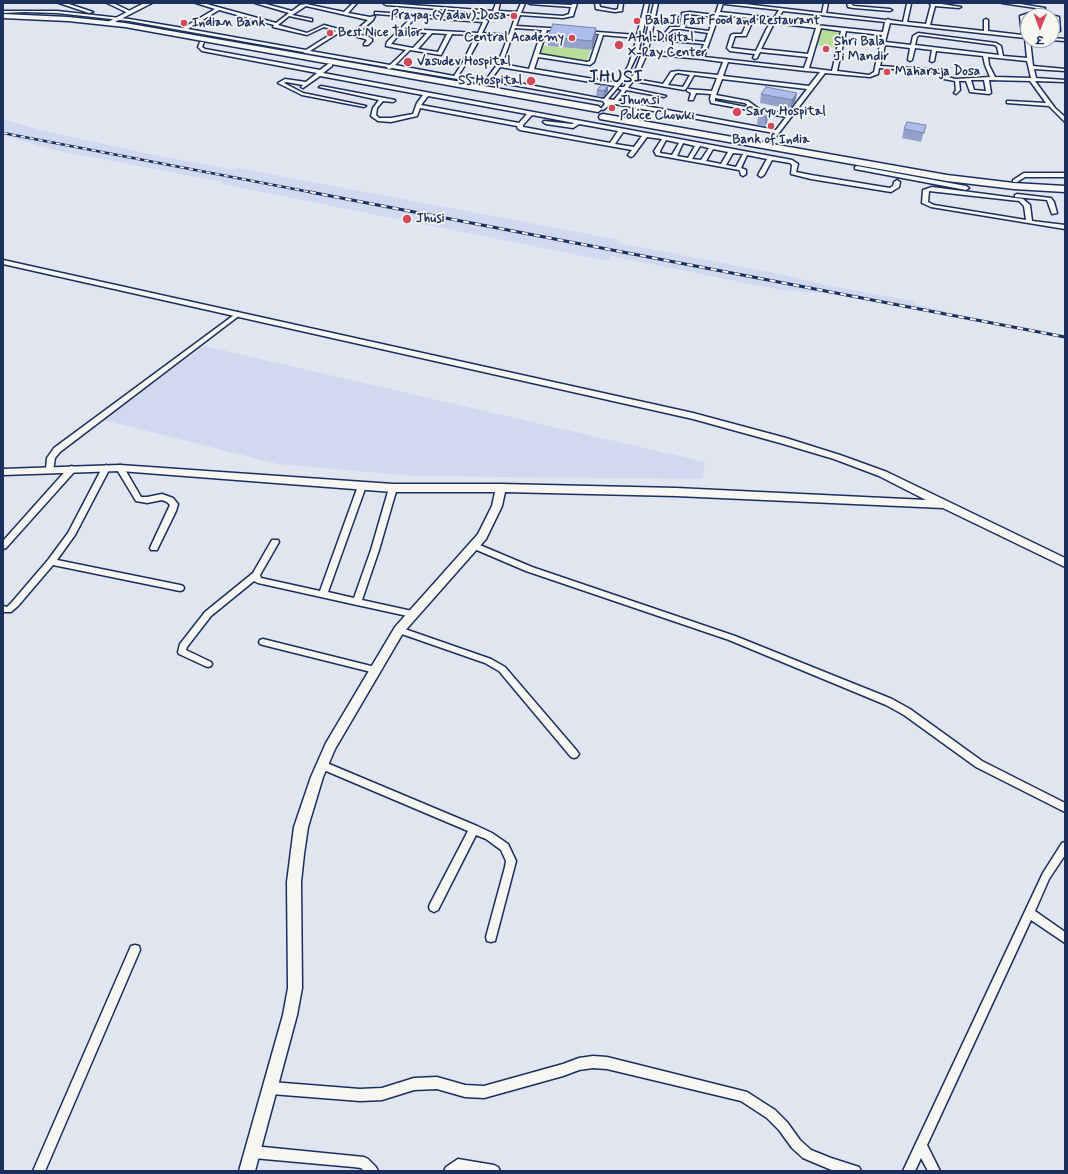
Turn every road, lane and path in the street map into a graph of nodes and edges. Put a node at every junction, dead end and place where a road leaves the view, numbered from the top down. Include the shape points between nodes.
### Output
1 (61, 3) edge
2 (109, 3) edge
3 (149, 3) edge
4 (198, 3) edge
5 (215, 3) edge
6 (257, 3) edge
7 (283, 3) edge
8 (321, 3) edge
9 (355, 3) edge
10 (386, 3) edge
11 (498, 3) edge
12 (523, 3) edge
13 (530, 3) edge
14 (597, 3) edge
15 (621, 3) edge
16 (647, 3) edge
17 (656, 3) edge
18 (721, 3) edge
19 (725, 3) edge
20 (790, 3) edge
21 (826, 3) edge
22 (849, 3) edge
23 (879, 3) edge
24 (931, 3) edge
25 (1004, 3) edge
26 (411, 4) edge
27 (743, 4) edge
28 (909, 4) edge
29 (424, 5) edge
30 (574, 5) edge
31 (757, 5) edge
32 (862, 5) edge
33 (1044, 5) edge
34 (209, 6) junction
35 (316, 7) junction
36 (959, 7) dead end
37 (275, 8) junction
38 (218, 9) junction
39 (878, 9) junction
40 (463, 10) junction
41 (781, 10) junction
42 (788, 10) junction
43 (853, 10) dead end
44 (890, 10) dead end
45 (3, 12) edge
46 (130, 12) junction
47 (495, 12) junction
48 (290, 13) junction
49 (345, 13) junction
50 (377, 13) junction
51 (519, 14) junction
52 (717, 14) junction
53 (824, 14) junction
54 (3, 16) edge
55 (415, 16) junction
56 (752, 17) junction
57 (852, 17) junction
58 (117, 18) junction
59 (371, 19) junction
60 (457, 19) junction
61 (3, 20) edge
62 (106, 20) junction
63 (310, 20) dead end
64 (774, 20) junction
65 (888, 20) junction
66 (986, 20) dead end
67 (905, 22) junction
68 (277, 24) junction
69 (928, 24) junction
70 (514, 26) junction
71 (819, 27) junction
72 (682, 28) junction
73 (185, 29) junction
74 (545, 29) junction
75 (844, 29) junction
76 (340, 30) junction
77 (401, 30) junction
78 (569, 31) edge
79 (984, 31) junction
80 (431, 32) junction
81 (577, 32) edge
82 (710, 32) junction
83 (450, 33) junction
84 (667, 33) dead end
85 (176, 34) junction
86 (354, 34) junction
87 (479, 34) junction
88 (600, 34) junction
89 (885, 34) junction
90 (1020, 35) edge
91 (510, 36) junction
92 (640, 37) junction
93 (649, 38) junction
94 (955, 39) junction
95 (981, 42) junction
96 (706, 43) junction
97 (883, 43) junction
98 (366, 44) dead end
99 (201, 45) junction
100 (912, 47) junction
101 (1028, 48) edge
102 (934, 49) junction
103 (412, 50) junction
104 (306, 51) junction
105 (758, 51) junction
106 (954, 51) junction
107 (636, 52) junction
108 (645, 52) junction
109 (536, 55) junction
110 (985, 55) junction
111 (299, 56) junction
112 (810, 56) junction
113 (1000, 56) junction
114 (701, 58) junction
115 (910, 60) dead end
116 (1030, 60) junction
117 (726, 61) junction
118 (932, 61) dead end
119 (753, 64) junction
120 (499, 65) junction
121 (329, 66) junction
122 (878, 67) junction
123 (1030, 67) junction
124 (389, 68) junction
125 (1056, 69) junction
126 (531, 70) junction
127 (806, 70) junction
128 (1065, 70) edge
129 (320, 72) junction
130 (823, 72) junction
131 (693, 73) junction
132 (834, 73) junction
133 (1065, 76) edge
134 (334, 77) junction
135 (455, 77) junction
136 (720, 77) junction
137 (624, 78) junction
138 (986, 78) junction
139 (993, 78) junction
140 (633, 79) junction
141 (968, 79) junction
142 (1033, 79) junction
143 (349, 80) junction
144 (957, 80) junction
145 (1065, 80) edge
146 (486, 83) junction
147 (307, 84) junction
148 (377, 85) junction
149 (665, 85) junction
150 (617, 86) junction
151 (321, 87) junction
152 (811, 88) junction
153 (626, 89) junction
154 (684, 89) junction
155 (337, 91) junction
156 (692, 91) junction
157 (297, 92) junction
158 (956, 93) dead end
159 (354, 94) junction
160 (427, 94) junction
161 (713, 94) junction
162 (311, 96) junction
163 (365, 96) junction
164 (664, 96) dead end
165 (327, 99) junction
166 (382, 99) junction
167 (691, 99) dead end
168 (393, 101) dead end
169 (344, 102) junction
170 (615, 102) junction
171 (1009, 102) dead end
172 (356, 104) junction
173 (1050, 105) junction
174 (364, 106) dead end
175 (418, 106) junction
176 (602, 109) junction
177 (531, 113) junction
178 (551, 116) junction
179 (789, 116) junction
180 (1065, 120) edge
181 (546, 122) junction
182 (579, 122) junction
183 (520, 125) junction
184 (622, 130) junction
185 (539, 132) junction
186 (777, 132) junction
187 (646, 134) junction
188 (665, 138) junction
189 (682, 141) junction
190 (770, 141) junction
191 (699, 144) junction
192 (611, 145) junction
193 (712, 147) junction
194 (635, 149) junction
195 (732, 150) junction
196 (746, 153) junction
197 (631, 155) dead end
198 (674, 157) junction
199 (770, 158) junction
200 (689, 160) junction
201 (703, 162) junction
202 (723, 166) junction
203 (738, 168) junction
204 (857, 168) dead end
205 (743, 174) dead end
206 (761, 175) dead end
207 (1065, 176) edge
208 (897, 182) dead end
209 (1065, 184) edge
210 (1065, 189) edge
211 (1016, 191) junction
212 (1054, 213) dead end
213 (1029, 222) junction
214 (1065, 227) edge
215 (3, 262) edge
216 (238, 314) junction
217 (106, 468) junction
218 (120, 468) junction
219 (50, 469) junction
220 (72, 469) junction
221 (3, 472) edge
222 (362, 486) junction
223 (393, 488) junction
224 (501, 488) junction
225 (948, 504) junction
226 (274, 542) dead end
227 (3, 546) edge
228 (475, 546) junction
229 (154, 548) dead end
230 (51, 562) junction
231 (1065, 563) edge
232 (256, 575) junction
233 (180, 588) dead end
234 (323, 594) junction
235 (357, 602) junction
236 (3, 609) edge
237 (412, 614) junction
238 (399, 630) junction
239 (262, 642) dead end
240 (208, 664) dead end
241 (375, 670) junction
242 (574, 754) dead end
243 (322, 765) junction
244 (1065, 808) edge
245 (474, 829) junction
246 (1065, 846) edge
247 (434, 907) dead end
248 (1030, 913) junction
249 (491, 937) dead end
250 (1065, 938) edge
251 (135, 950) dead end
252 (271, 1088) junction
253 (921, 1146) junction
254 (253, 1152) junction
255 (39, 1171) edge
256 (247, 1171) edge
257 (372, 1171) edge
258 (450, 1171) edge
259 (494, 1171) edge
260 (855, 1171) edge
261 (909, 1171) edge
262 (934, 1171) edge

1 - 62 street via 87,10
2 - 46 street
3 - 46 street
4 - 34 street
5 - 34 street
6 - 37 street
7 - 37 street
8 - 35 street
9 - 49 street
10 - 26 street
10 - 50 street
11 - 47 street
12 - 51 street
13 - 30 street
14 - 15 street via 598,8 616,11 620,10
16 - 92 street
17 - 93 street
18 - 52 street
19 - 27 street
20 - 42 street
21 - 53 street
22 - 32 street via 851,6
23 - 39 street
24 - 36 street
24 - 69 street
25 - 33 street
26 - 29 street
27 - 31 street
28 - 67 street
29 - 40 street
30 - 51 street via 569,16
31 - 41 street
32 - 39 street
34 - 38 street
35 - 48 street via 303,6
35 - 49 street
37 - 48 street
38 - 68 street
38 - 73 street
39 - 44 street
40 - 47 street
40 - 60 street
41 - 42 street
41 - 64 street
42 - 53 street
43 - 57 street
45 - 62 street via 42,11
46 - 58 street
47 - 51 street
48 - 63 street
48 - 68 street
49 - 59 street
50 - 55 street
50 - 59 street
51 - 70 street
52 - 56 street
52 - 72 street via 685,14
52 - 82 street
53 - 57 street
54 - 62 highway
55 - 60 street
55 - 77 street
56 - 64 street
56 - 105 street via 744,35 734,35 729,48
57 - 65 street
58 - 62 street
58 - 73 street
59 - 86 street
60 - 87 street via 486,21
61 - 99 highway via 96,26
62 - 85 highway
64 - 71 street
64 - 105 street
65 - 67 street
65 - 89 street
66 - 79 street
67 - 69 street
68 - 76 street via 275,26 305,33 311,33 322,26
69 - 79 street
70 - 74 street
70 - 91 street
71 - 75 street
71 - 112 street
72 - 82 street
72 - 84 street via 672,28
73 - 85 street
73 - 104 street
74 - 78 street
74 - 109 street
75 - 89 street
75 - 132 street
76 - 86 street
76 - 104 street
77 - 80 street
77 - 103 street via 388,45
79 - 90 street
79 - 95 street
80 - 83 street
80 - 103 street
81 - 88 street
82 - 96 street
83 - 87 street
83 - 103 street via 439,54
85 - 111 highway
86 - 98 street via 369,39
87 - 91 street
87 - 135 street
88 - 92 street
88 - 109 street via 592,62 588,64
89 - 97 street
91 - 120 street
92 - 93 street
92 - 107 street
93 - 96 street
93 - 108 street
94 - 95 street
94 - 100 street via 918,34
94 - 106 street
95 - 113 street via 999,46
96 - 114 street
97 - 100 street
97 - 122 street
99 - 121 highway
99 - 129 street via 204,50
100 - 102 street
100 - 115 street
101 - 116 street
102 - 106 street
102 - 118 street
103 - 124 street
104 - 111 street
104 - 124 street
105 - 112 street
105 - 119 street
106 - 110 street
107 - 108 street
107 - 137 street
108 - 114 street
108 - 140 street
109 - 126 street
110 - 113 street
110 - 139 street via 986,65
111 - 124 highway
112 - 127 street
113 - 116 street
114 - 117 street
116 - 123 street
117 - 119 street
117 - 136 street
119 - 127 street
120 - 126 street
120 - 146 street
121 - 129 street
121 - 176 highway
122 - 132 street via 876,74 870,76
122 - 144 street via 939,72 948,79
123 - 125 street
123 - 142 street
124 - 135 street
124 - 146 highway
125 - 128 street
125 - 133 street via 1059,74
126 - 150 street
127 - 130 street
129 - 134 street
129 - 147 street
130 - 132 street
130 - 152 street
131 - 136 street
131 - 149 street via 675,72
131 - 154 street
134 - 143 street
134 - 151 street
135 - 146 street
136 - 152 street
136 - 161 street
137 - 140 street
137 - 150 street
138 - 139 street
138 - 141 street
138 - 141 street via 989,93 972,91
139 - 142 street
140 - 149 street
140 - 153 street
141 - 144 street
142 - 145 street
142 - 173 street
143 - 148 street
143 - 155 street
144 - 158 street
146 - 176 highway
146 - 176 street
147 - 157 street
147 - 157 street via 285,80 280,82
148 - 160 street
148 - 163 street
149 - 154 street
150 - 153 street
150 - 176 street
151 - 155 street
151 - 162 street
152 - 179 street
153 - 164 street
153 - 170 street
154 - 156 street
155 - 159 street
155 - 165 street
156 - 161 street
156 - 167 street via 694,93
157 - 162 street
159 - 163 street
159 - 169 street
160 - 175 street
160 - 177 street
161 - 179 street via 746,102 759,111
162 - 165 street
163 - 166 street
163 - 172 street
165 - 169 street
166 - 168 street
166 - 175 street via 373,114 382,120 413,116
169 - 172 street
170 - 176 street
170 - 186 street
171 - 173 street
172 - 174 street
173 - 180 street
175 - 183 street
176 - 190 highway
176 - 211 highway
177 - 178 street
177 - 183 street
178 - 181 street
178 - 182 street
179 - 186 street
181 - 182 street via 573,126
181 - 185 street
182 - 184 street
183 - 185 street via 521,129
184 - 187 street
184 - 192 street
185 - 192 street
186 - 190 street
187 - 188 street
187 - 194 street
188 - 189 street
188 - 198 street via 657,153
189 - 191 street
189 - 198 street
190 - 211 highway via 923,169
191 - 193 street
191 - 200 street
192 - 194 street
193 - 195 street
193 - 201 street
194 - 197 street
195 - 196 street
195 - 202 street
196 - 199 street
196 - 203 street
198 - 200 street
199 - 206 street
199 - 208 street via 794,163 793,173 810,177 891,190 896,188
200 - 201 street
201 - 202 street
202 - 203 street
203 - 205 street via 743,170
204 - 211 street via 959,187
207 - 211 street via 1024,174
209 - 211 highway
210 - 211 highway
211 - 212 street via 1049,199
211 - 213 street via 1026,203
211 - 213 street via 929,189 926,190 924,201 928,205
213 - 214 street
215 - 216 street
216 - 219 street via 57,450 51,458
216 - 225 street via 756,432 867,467
217 - 218 street
217 - 220 street
217 - 230 street via 76,528
218 - 222 street
218 - 229 street via 136,496 147,500 168,498 174,504
219 - 220 street
219 - 221 street
220 - 227 street
222 - 223 street
222 - 234 street
223 - 224 street
223 - 235 street
224 - 225 street via 676,492
224 - 228 street via 491,520
225 - 231 street
226 - 232 street
228 - 237 street
228 - 244 street via 529,569 732,638 889,702 979,764
230 - 233 street
230 - 236 street via 15,604 8,610
232 - 234 street via 261,581
232 - 240 street via 208,614 183,646 182,652
234 - 235 street
235 - 237 street
237 - 238 street
238 - 241 street
238 - 242 street via 488,661 502,669
239 - 241 street
241 - 243 street
243 - 245 street
243 - 252 street via 306,813 297,854 294,882 295,988
245 - 247 street
245 - 249 street via 505,847 511,861
246 - 248 street via 1046,876
248 - 250 street
248 - 253 street
251 - 255 street
252 - 254 street
252 - 260 street via 360,1095 382,1094 414,1084 437,1083 465,1091 484,1092 579,1064 607,1063 743,1096 771,1114 807,1154
253 - 261 street
253 - 262 street
254 - 256 street
254 - 257 street via 353,1161 364,1163
258 - 259 street via 458,1166

